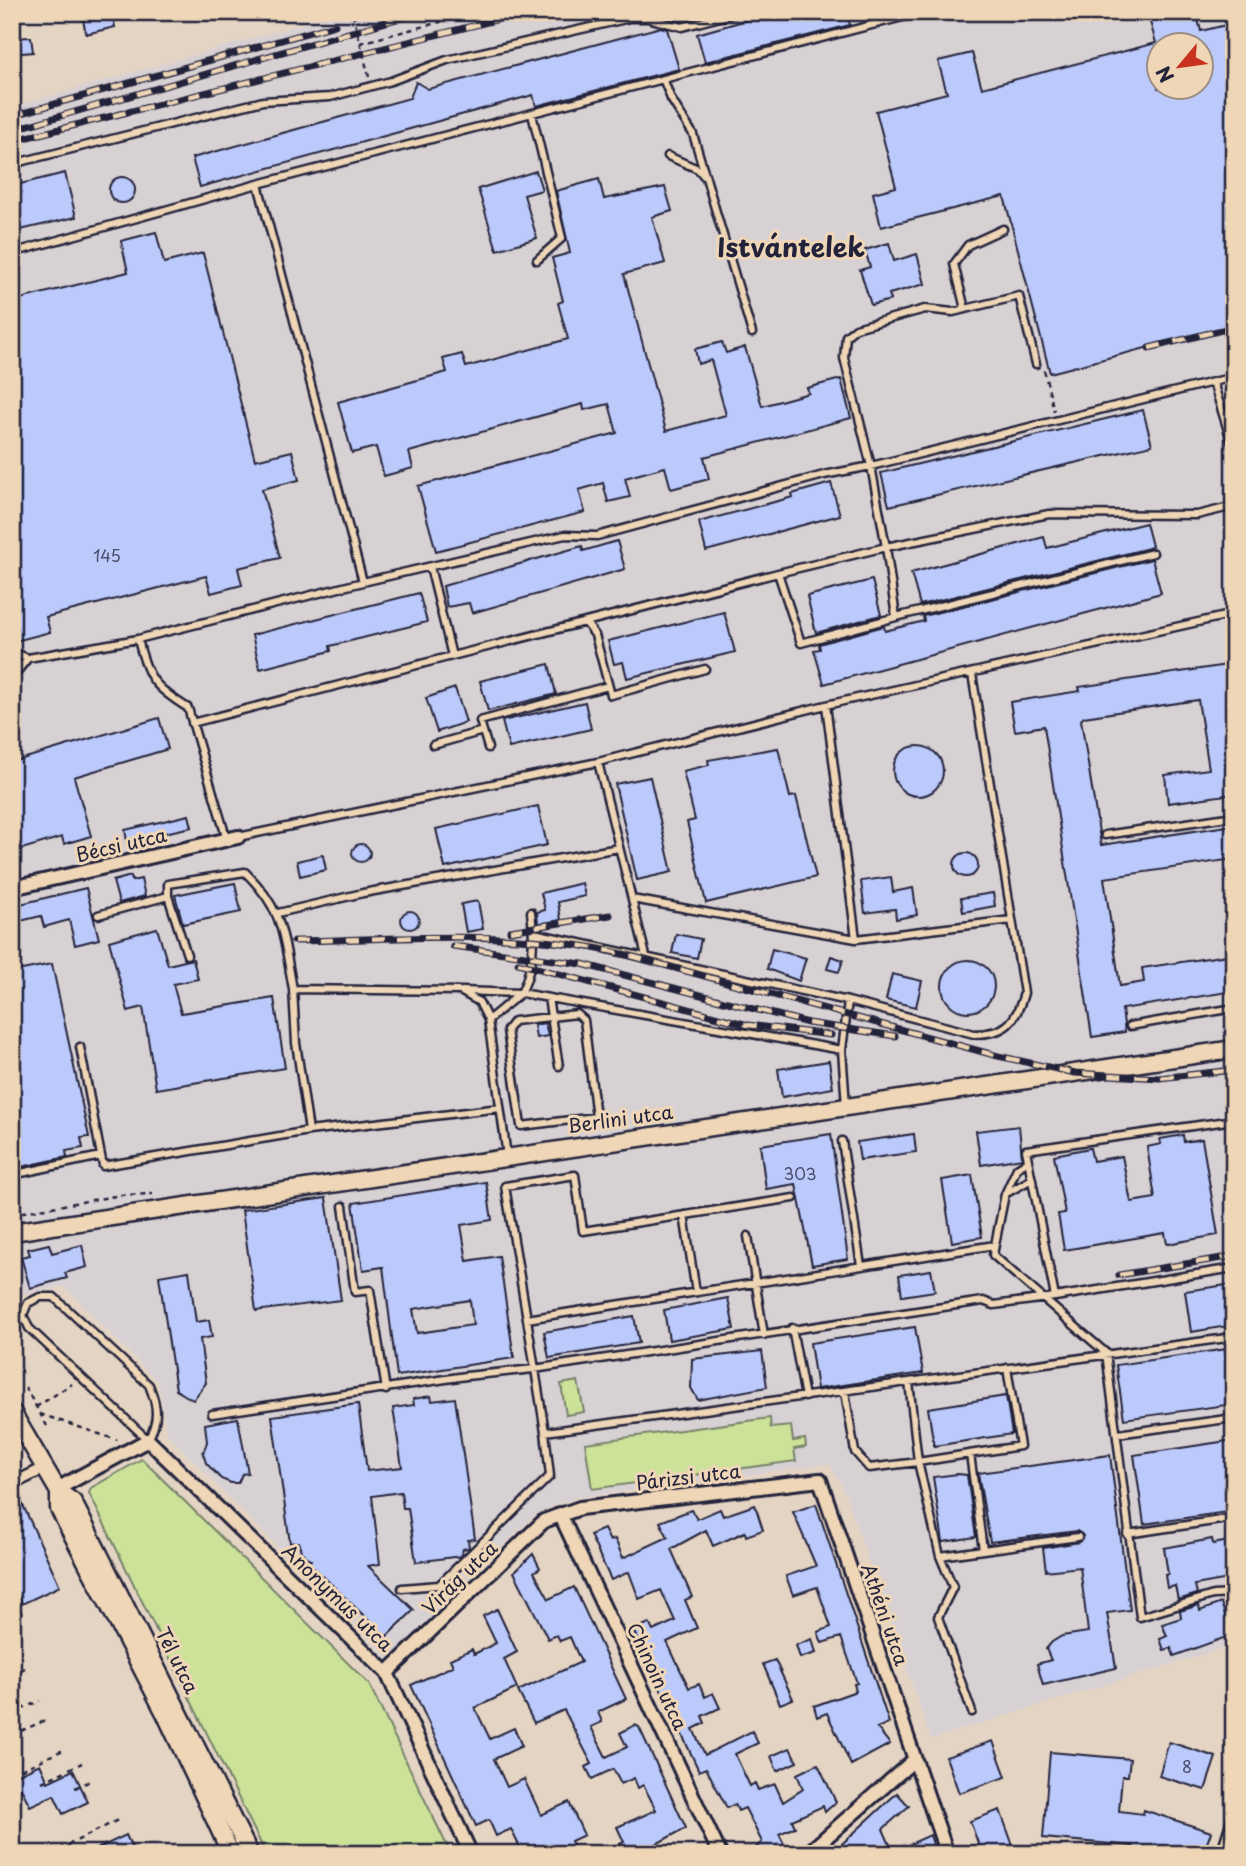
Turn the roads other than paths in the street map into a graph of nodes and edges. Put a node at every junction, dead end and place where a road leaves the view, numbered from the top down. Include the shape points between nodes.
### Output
1 (739, 12) edge
2 (922, 12) edge
3 (664, 81) junction
4 (532, 114) junction
5 (668, 156) dead end
6 (12, 164) edge
7 (708, 180) junction
8 (258, 184) junction
9 (1003, 229) dead end
10 (12, 253) edge
11 (537, 260) dead end
12 (965, 309) junction
13 (752, 333) dead end
14 (1036, 364) road end
15 (1234, 377) edge
16 (1213, 382) junction
17 (1234, 450) edge
18 (870, 466) junction
19 (1234, 506) edge
20 (886, 547) junction
21 (1153, 553) dead end
22 (430, 567) junction
23 (778, 573) junction
24 (363, 582) junction
25 (1234, 614) edge
26 (896, 617) junction
27 (586, 623) junction
28 (138, 639) junction
29 (12, 652) edge
30 (452, 656) junction
31 (28, 658) junction
32 (705, 669) dead end
33 (972, 674) junction
34 (12, 678) edge
35 (608, 686) junction
36 (826, 705) junction
37 (192, 723) junction
38 (483, 731) junction
39 (433, 745) dead end
40 (488, 748) dead end
41 (598, 762) junction
42 (1234, 816) edge
43 (1105, 835) dead end
44 (232, 839) junction
45 (620, 848) junction
46 (12, 888) edge
47 (168, 896) junction
48 (632, 899) junction
49 (531, 912) dead end
50 (278, 913) junction
51 (98, 915) dead end
52 (1012, 920) junction
53 (534, 933) junction
54 (856, 939) junction
55 (187, 955) dead end
56 (646, 956) junction
57 (293, 989) junction
58 (460, 991) junction
59 (521, 993) junction
60 (548, 998) junction
61 (848, 1001) junction
62 (1234, 1008) edge
63 (552, 1017) junction
64 (488, 1020) junction
65 (1130, 1026) dead end
66 (80, 1047) dead end
67 (1234, 1049) edge
68 (842, 1050) junction
69 (559, 1066) dead end
70 (846, 1107) junction
71 (500, 1108) junction
72 (1234, 1120) edge
73 (309, 1131) junction
74 (842, 1141) dead end
75 (101, 1156) junction
76 (506, 1156) junction
77 (1028, 1161) junction
78 (12, 1175) edge
79 (1032, 1179) junction
80 (1005, 1194) junction
81 (794, 1198) dead end
82 (343, 1206) dead end
83 (684, 1215) junction
84 (12, 1232) edge
85 (748, 1236) dead end
86 (995, 1245) junction
87 (861, 1266) junction
88 (1234, 1268) edge
89 (755, 1283) junction
90 (696, 1292) junction
91 (1055, 1297) junction
92 (1044, 1298) junction
93 (527, 1319) junction
94 (792, 1328) junction
95 (764, 1335) junction
96 (1234, 1337) edge
97 (1106, 1353) junction
98 (1007, 1368) junction
99 (534, 1369) junction
100 (909, 1382) junction
101 (386, 1390) junction
102 (845, 1392) junction
103 (804, 1397) junction
104 (12, 1412) edge
105 (212, 1414) dead end
106 (1234, 1418) edge
107 (545, 1432) junction
108 (1117, 1434) junction
109 (148, 1440) junction
110 (970, 1454) junction
111 (918, 1462) junction
112 (45, 1468) junction
113 (820, 1480) joint
114 (12, 1484) edge
115 (58, 1490) junction
116 (560, 1514) junction
117 (1234, 1518) edge
118 (1127, 1534) junction
119 (1078, 1537) dead end
120 (983, 1550) junction
121 (940, 1556) junction
122 (402, 1588) dead end
123 (1234, 1594) edge
124 (387, 1673) junction
125 (972, 1712) dead end
126 (914, 1760) junction
127 (1234, 1810) edge
128 (231, 1854) edge
129 (250, 1854) edge
130 (471, 1854) edge
131 (720, 1854) edge
132 (807, 1854) edge
133 (947, 1854) edge
134 (1220, 1854) edge

1 - 6 lane via 682,27 630,18 447,60 330,97 263,101
2 - 3 lane
3 - 4 lane
3 - 7 lane via 693,134
4 - 8 lane
4 - 11 lane via 562,238
5 - 7 lane via 698,169
7 - 13 lane
8 - 10 lane
8 - 24 lane
9 - 12 lane via 968,245 954,264
12 - 14 lane via 1019,296
12 - 18 lane via 925,309 856,328 846,336 844,358
15 - 16 lane
16 - 17 lane
16 - 18 lane
18 - 20 lane
18 - 22 lane via 597,536 565,536
19 - 20 lane via 1197,515 1049,514
20 - 23 lane
20 - 26 lane
21 - 26 lane
22 - 24 lane
22 - 30 lane
23 - 26 lane via 801,643
23 - 27 lane
24 - 28 lane
25 - 33 lane
27 - 30 lane
27 - 35 lane via 595,635
28 - 31 lane
28 - 37 lane via 145,670 158,688 188,708
29 - 31 lane
30 - 37 lane
31 - 34 lane
32 - 35 lane via 611,695
33 - 36 lane
33 - 52 lane
35 - 38 lane via 480,721
36 - 41 lane
36 - 54 lane
37 - 44 lane
38 - 39 lane
38 - 40 lane
41 - 44 lane
41 - 45 lane
42 - 43 lane
44 - 46 street, Bécsi utca
45 - 48 lane
45 - 50 lane via 376,890
47 - 50 lane via 168,884 245,872
47 - 51 lane
47 - 55 lane
48 - 54 lane
48 - 56 lane
49 - 53 lane
50 - 57 lane
52 - 54 lane
52 - 61 lane via 1024,993 1019,1013 992,1034 974,1034
53 - 56 lane
53 - 59 lane via 530,975
56 - 61 lane
57 - 58 lane
57 - 73 lane
58 - 59 lane
58 - 64 lane via 479,1002
59 - 60 lane
59 - 64 lane
60 - 63 lane
60 - 68 lane
61 - 68 lane
62 - 65 lane
63 - 63 lane via 577,1014 584,1020 596,1117 521,1126 506,1030 514,1021
63 - 69 lane
64 - 71 lane
66 - 75 lane
67 - 70 street, Berlini utca
68 - 70 lane
70 - 76 street, Berlini utca
71 - 73 lane
71 - 76 lane
72 - 77 lane via 1026,1150
73 - 75 lane via 103,1166
74 - 87 lane
75 - 78 lane
76 - 84 street, Berlini utca
77 - 79 lane
77 - 80 lane via 1017,1168
79 - 80 lane
79 - 91 lane
80 - 86 lane
81 - 83 lane
82 - 101 lane via 355,1292 370,1290
83 - 90 lane
83 - 93 lane via 583,1231 575,1175 505,1186
85 - 89 lane
86 - 87 lane
86 - 92 lane via 993,1255
87 - 89 lane
88 - 91 lane
89 - 90 lane
89 - 95 lane
90 - 93 lane
91 - 92 lane
92 - 94 lane via 994,1305 983,1301
92 - 97 lane
93 - 99 lane
94 - 95 lane
94 - 103 lane
95 - 99 lane
96 - 97 lane
97 - 98 lane
97 - 108 lane
98 - 100 lane
98 - 110 lane via 1020,1446
99 - 101 lane
99 - 107 lane
100 - 102 lane
100 - 111 lane
101 - 105 lane
102 - 103 lane
102 - 111 lane via 855,1452 869,1468
103 - 107 lane
104 - 112 street, Tél utca
106 - 108 lane
107 - 122 lane via 550,1476 439,1585
108 - 118 lane
109 - 109 lane, Anonymus utca via 158,1423 149,1385 54,1297 29,1303 23,1315 29,1328
109 - 115 street
109 - 124 street, Anonymus utca
110 - 111 lane
110 - 120 lane
111 - 121 lane
112 - 114 street
112 - 115 street, Tél utca
113 - 116 street, Párizsi utca
113 - 126 street, Athéni utca
115 - 128 street, Tél utca via 59,1509 166,1715
115 - 129 street, Tél utca via 73,1502
116 - 124 street, Virág utca via 544,1521
116 - 131 street, Chinoin utca
117 - 118 lane
118 - 123 lane via 1140,1617 1213,1595
119 - 120 lane
120 - 121 lane
121 - 125 lane via 953,1587 939,1617
124 - 130 street, Anonymus utca
126 - 132 street
126 - 133 street, Athéni utca
127 - 134 lane

